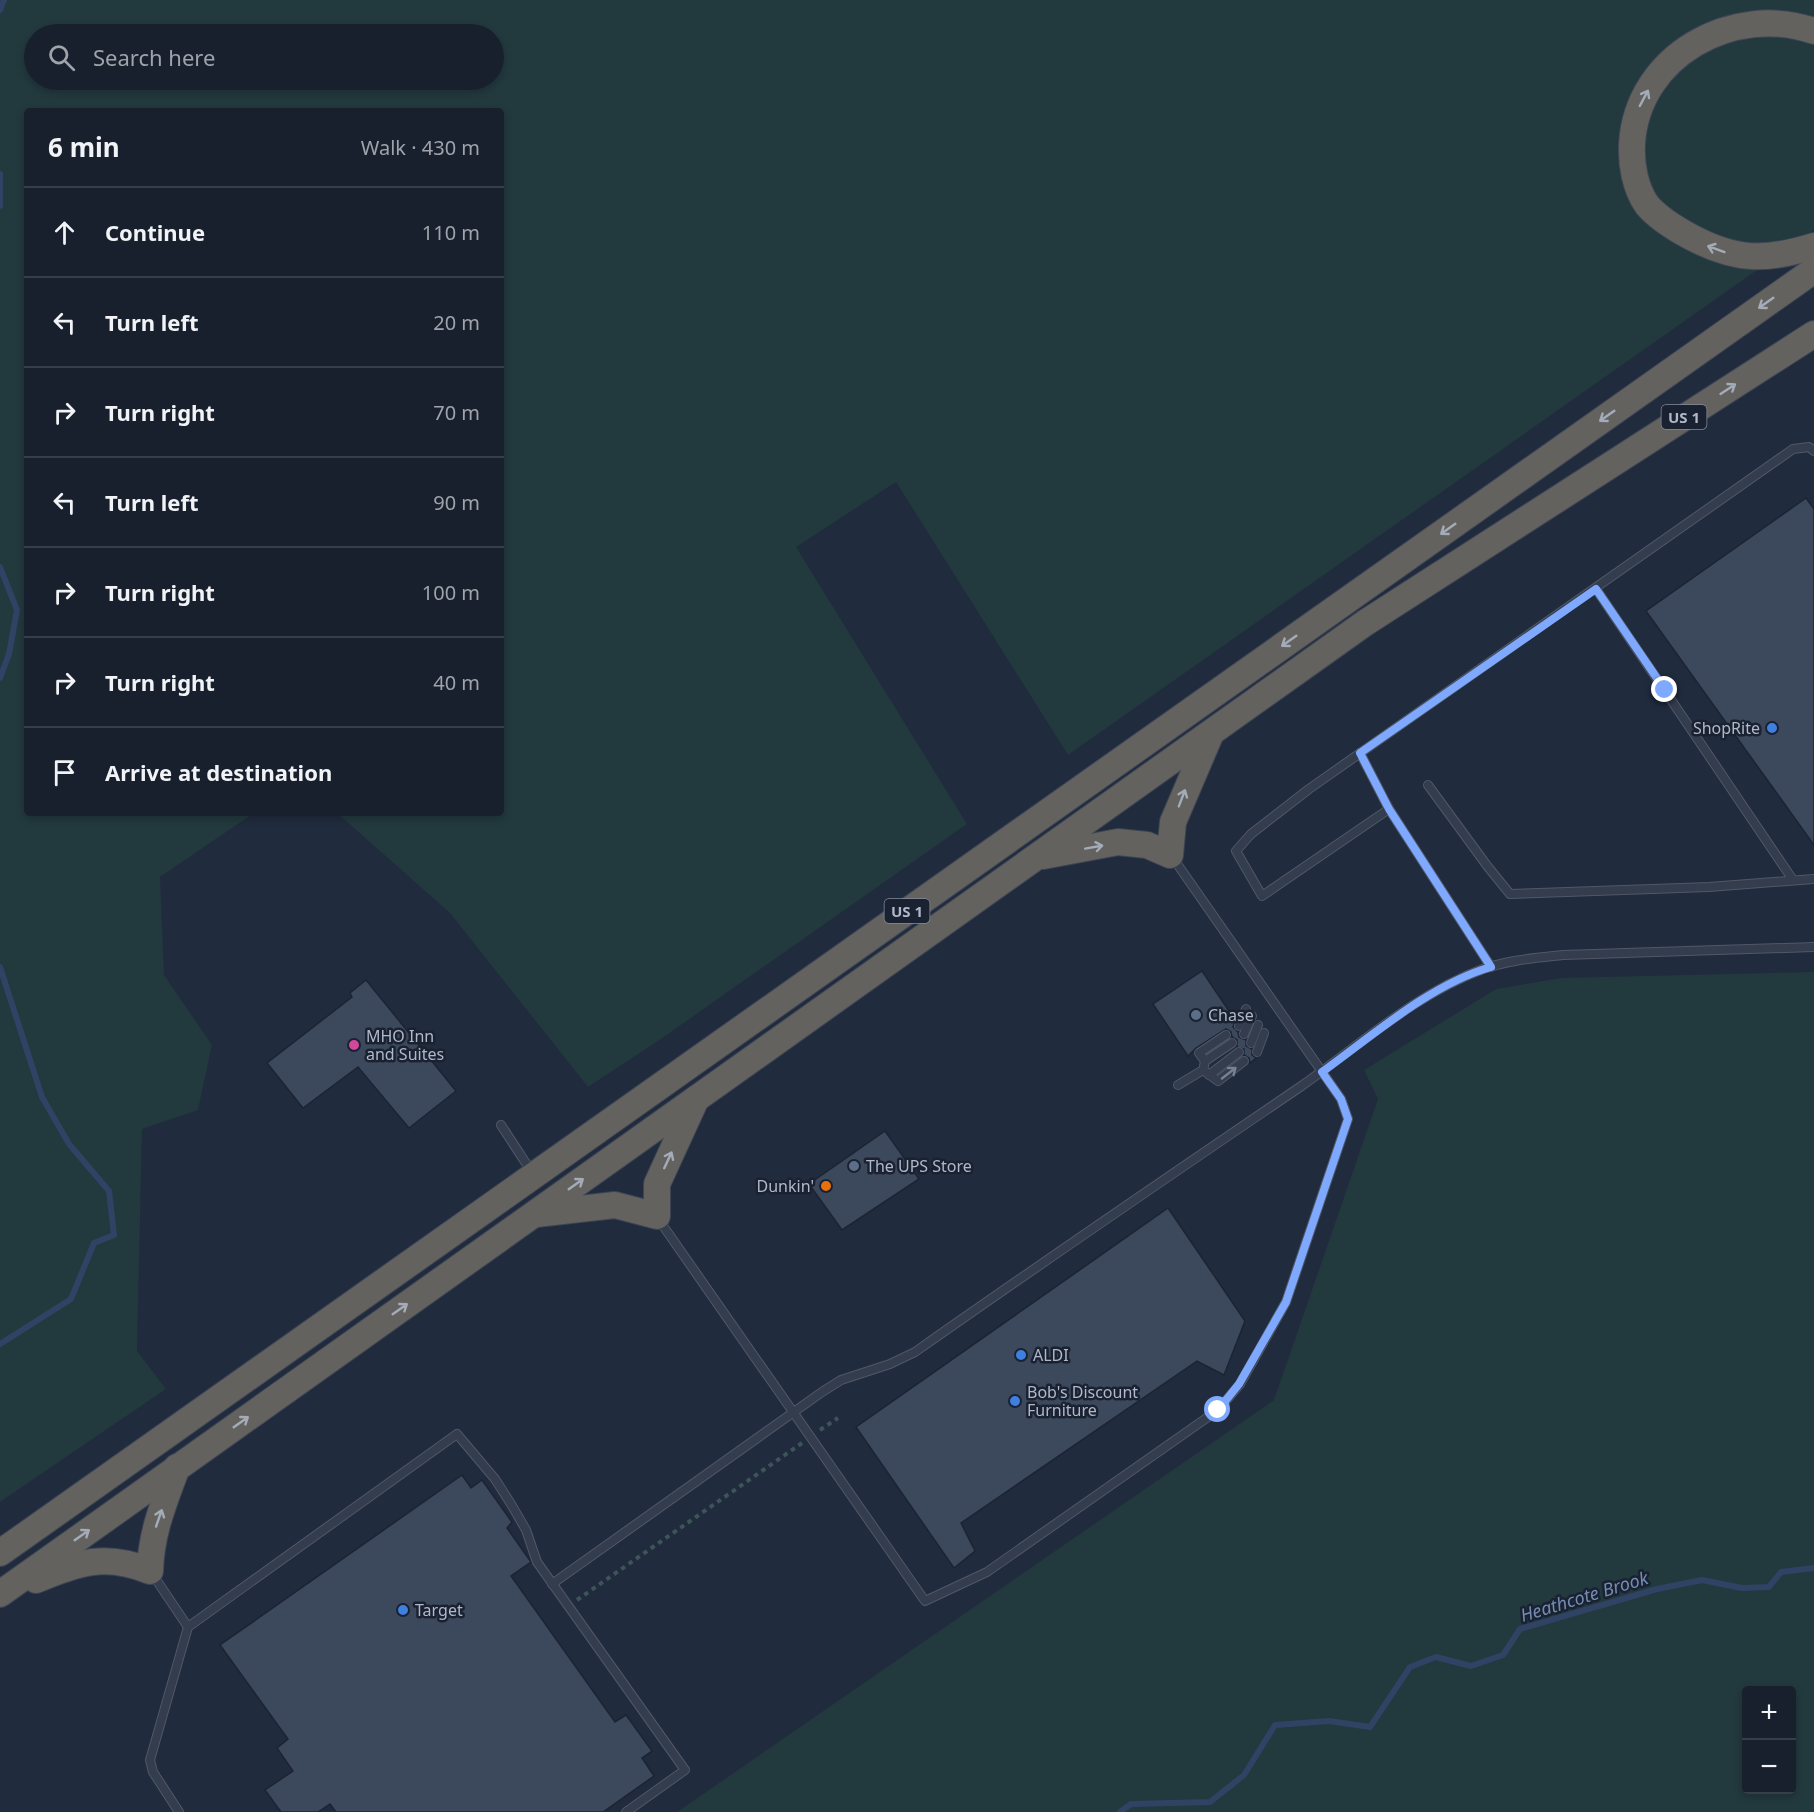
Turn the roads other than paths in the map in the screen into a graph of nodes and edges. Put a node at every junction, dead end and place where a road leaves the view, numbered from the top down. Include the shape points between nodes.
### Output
1 (1814, 31) edge
2 (1814, 246) edge
3 (1814, 270) edge
4 (1814, 334) edge
5 (1814, 451) edge
6 (1596, 589) junction
7 (1212, 732) junction
8 (1360, 753) junction
9 (1428, 785) dead end
10 (1389, 809) junction
11 (1170, 855) junction
12 (1036, 857) junction
13 (1814, 879) edge
14 (1793, 880) junction
15 (1814, 947) edge
16 (1491, 967) junction
17 (1246, 1009) dead end
18 (1252, 1016) dead end
19 (1258, 1025) dead end
20 (1239, 1026) dead end
21 (1264, 1033) dead end
22 (1244, 1034) dead end
23 (1226, 1035) dead end
24 (1232, 1042) dead end
25 (1251, 1043) dead end
26 (1239, 1052) dead end
27 (1257, 1052) dead end
28 (1205, 1061) junction
29 (1245, 1061) dead end
30 (1322, 1072) junction
31 (1206, 1073) junction
32 (1178, 1085) dead end
33 (697, 1098) junction
34 (501, 1125) dead end
35 (534, 1176) junction
36 (533, 1215) junction
37 (657, 1216) junction
38 (794, 1414) junction
39 (177, 1467) junction
40 (0, 1553) edge
41 (150, 1571) junction
42 (552, 1584) junction
43 (0, 1594) edge
44 (188, 1627) junction
45 (180, 1812) edge
46 (627, 1812) edge

2 -> 1 highway via 1762,258 1735,256 1709,247 1664,220 1647,204 1635,179 1632,153 1633,127 1640,102 1672,60 1690,47 1731,27 1754,24 1781,24
3 -> 35 highway, US 1
7 -> 4 highway, US 1 via 1365,623
5 - 6 lane via 1809,447 1793,449
6 - 8 lane
6 - 14 lane
11 -> 7 highway via 1173,822
7 - 12 highway, US 1
8 - 10 lane
8 - 10 lane via 1251,834 1236,851 1262,896
9 - 14 lane via 1510,894
10 - 16 lane
12 -> 11 highway via 1118,842 1147,846
11 - 30 lane
12 - 33 highway, US 1
13 - 14 lane
15 - 16 lane via 1563,955
16 - 30 lane via 1414,1005
17 - 20 lane
18 - 22 lane
19 - 25 lane
21 - 27 lane
23 - 28 lane via 1199,1053
24 - 28 lane
26 - 31 lane
28 - 31 lane
31 -> 29 lane via 1218,1081
30 - 38 lane via 915,1352 841,1380
30 - 38 lane via 1341,1099 1348,1119 1286,1302 1239,1384 1218,1410 987,1572 926,1601
31 - 32 lane
36 -> 33 highway, US 1
37 -> 33 highway via 657,1184
34 - 35 lane
35 - 40 highway, US 1
36 - 37 highway via 615,1205
39 -> 36 highway, US 1
37 - 38 lane
38 - 42 lane
41 -> 39 highway via 150,1548
43 -> 39 highway, US 1
41 - 43 highway via 107,1560 64,1568
41 - 44 lane
42 - 44 lane via 537,1562 511,1503 457,1434
42 - 46 lane via 685,1770
44 - 45 lane via 150,1760 153,1772

